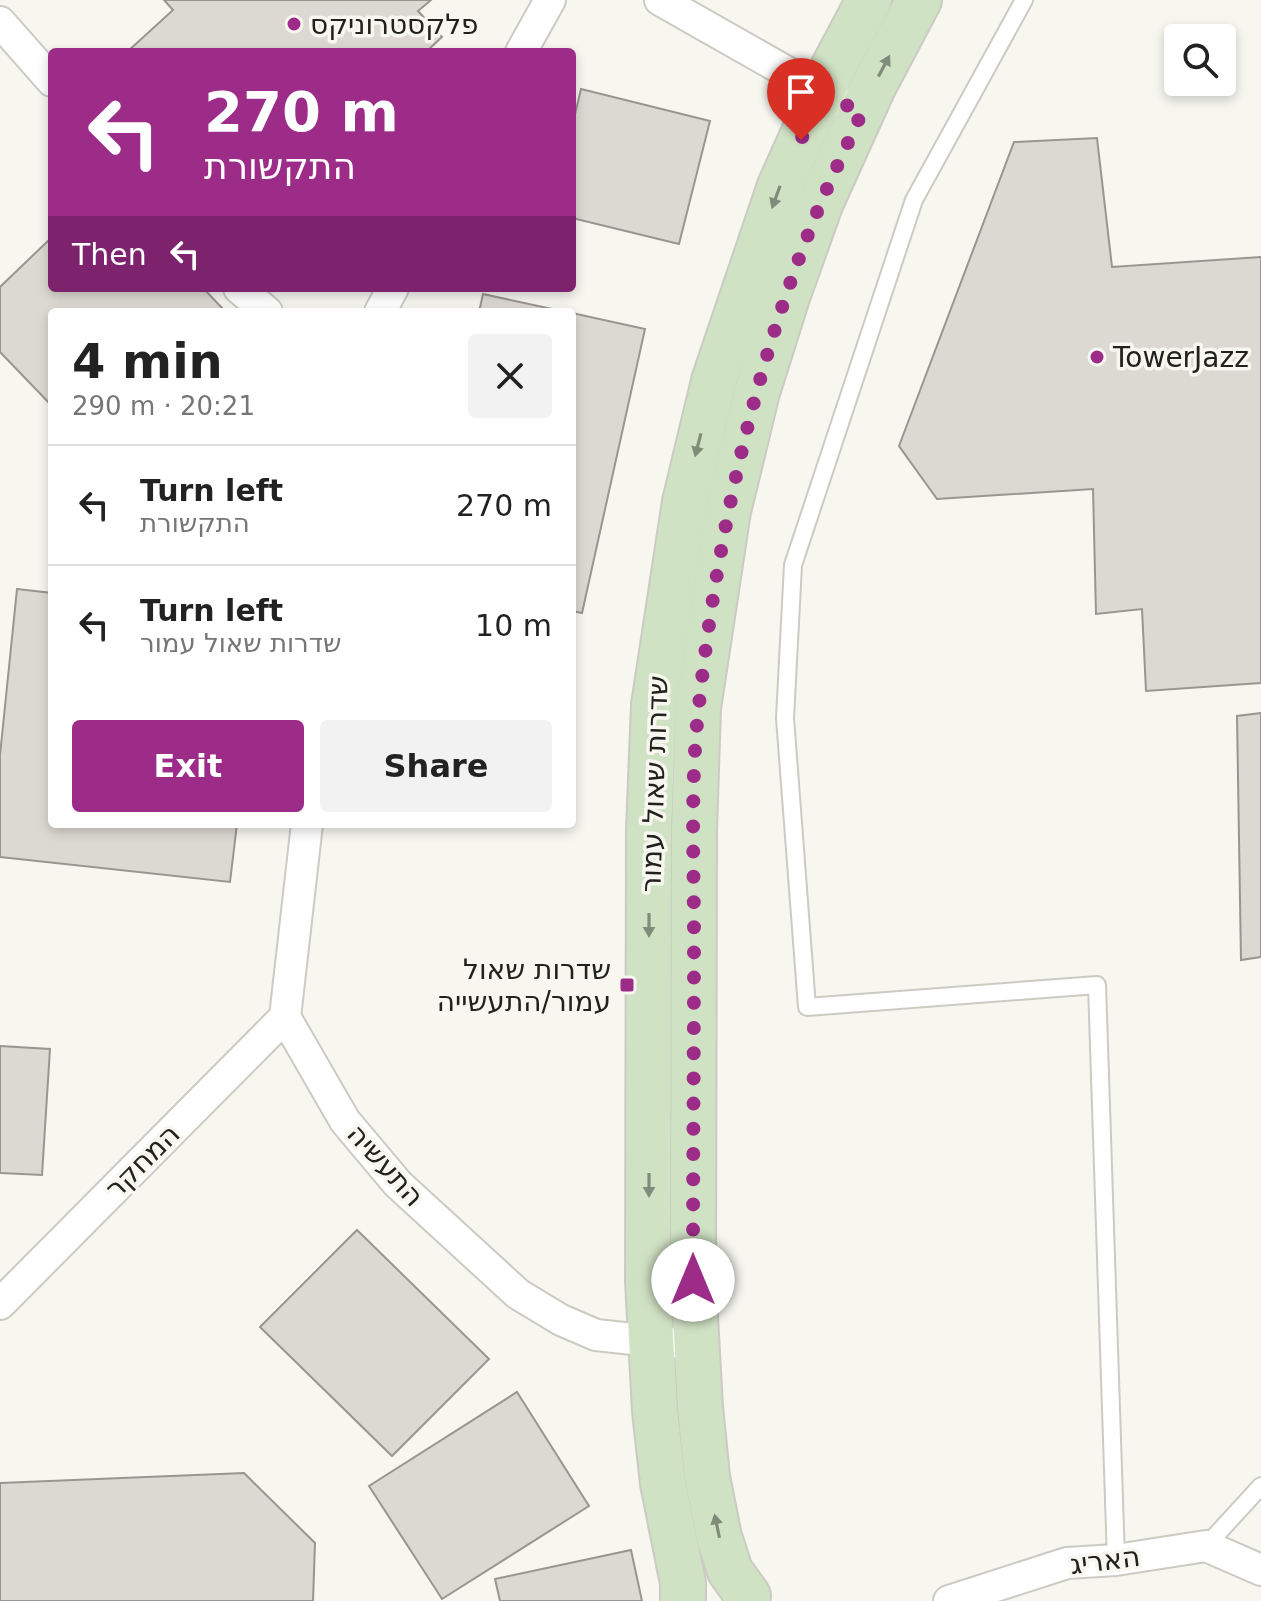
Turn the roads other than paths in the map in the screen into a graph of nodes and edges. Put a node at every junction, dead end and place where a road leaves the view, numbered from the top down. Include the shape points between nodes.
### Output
1 (550, 0) edge
2 (660, 0) edge
3 (869, 0) edge
4 (919, 0) edge
5 (1024, 0) edge
6 (0, 22) edge
7 (523, 48) edge
8 (48, 76) edge
9 (821, 94) junction
10 (862, 112) junction
11 (244, 292) edge
12 (262, 308) edge
13 (307, 828) edge
14 (285, 1017) junction
15 (0, 1304) edge
16 (652, 1342) junction
17 (696, 1344) junction
18 (1261, 1486) edge
19 (1206, 1546) junction
20 (1116, 1560) junction
21 (1261, 1570) edge
22 (740, 1599) edge
23 (683, 1601) edge
24 (949, 1601) edge

1 - 7 street
2 - 9 street
3 - 9 street, שדרות שאול עמור
10 -> 4 street, שדרות שאול עמור
5 - 20 lane via 909,215 793,565 785,718 807,1007 1097,985
6 - 8 street
9 - 10 street
9 -> 16 street, שדרות שאול עמור via 780,186 714,381 685,502 660,660 649,830
10 - 17 street, שדרות שאול עמור via 821,202 757,392 728,511 698,708
11 - 12 street
13 - 14 street
14 - 15 street, המחקר
14 - 16 street, התעשיה via 345,1121 398,1184 518,1294 596,1335
16 - 17 street, התעשיה
16 - 23 street, שדרות שאול עמור via 663,1483
22 -> 17 street, שדרות שאול עמור via 719,1537 707,1477
18 - 19 lane
19 - 20 street, האריג
19 - 21 street
20 - 24 street, האריג via 1067,1563

